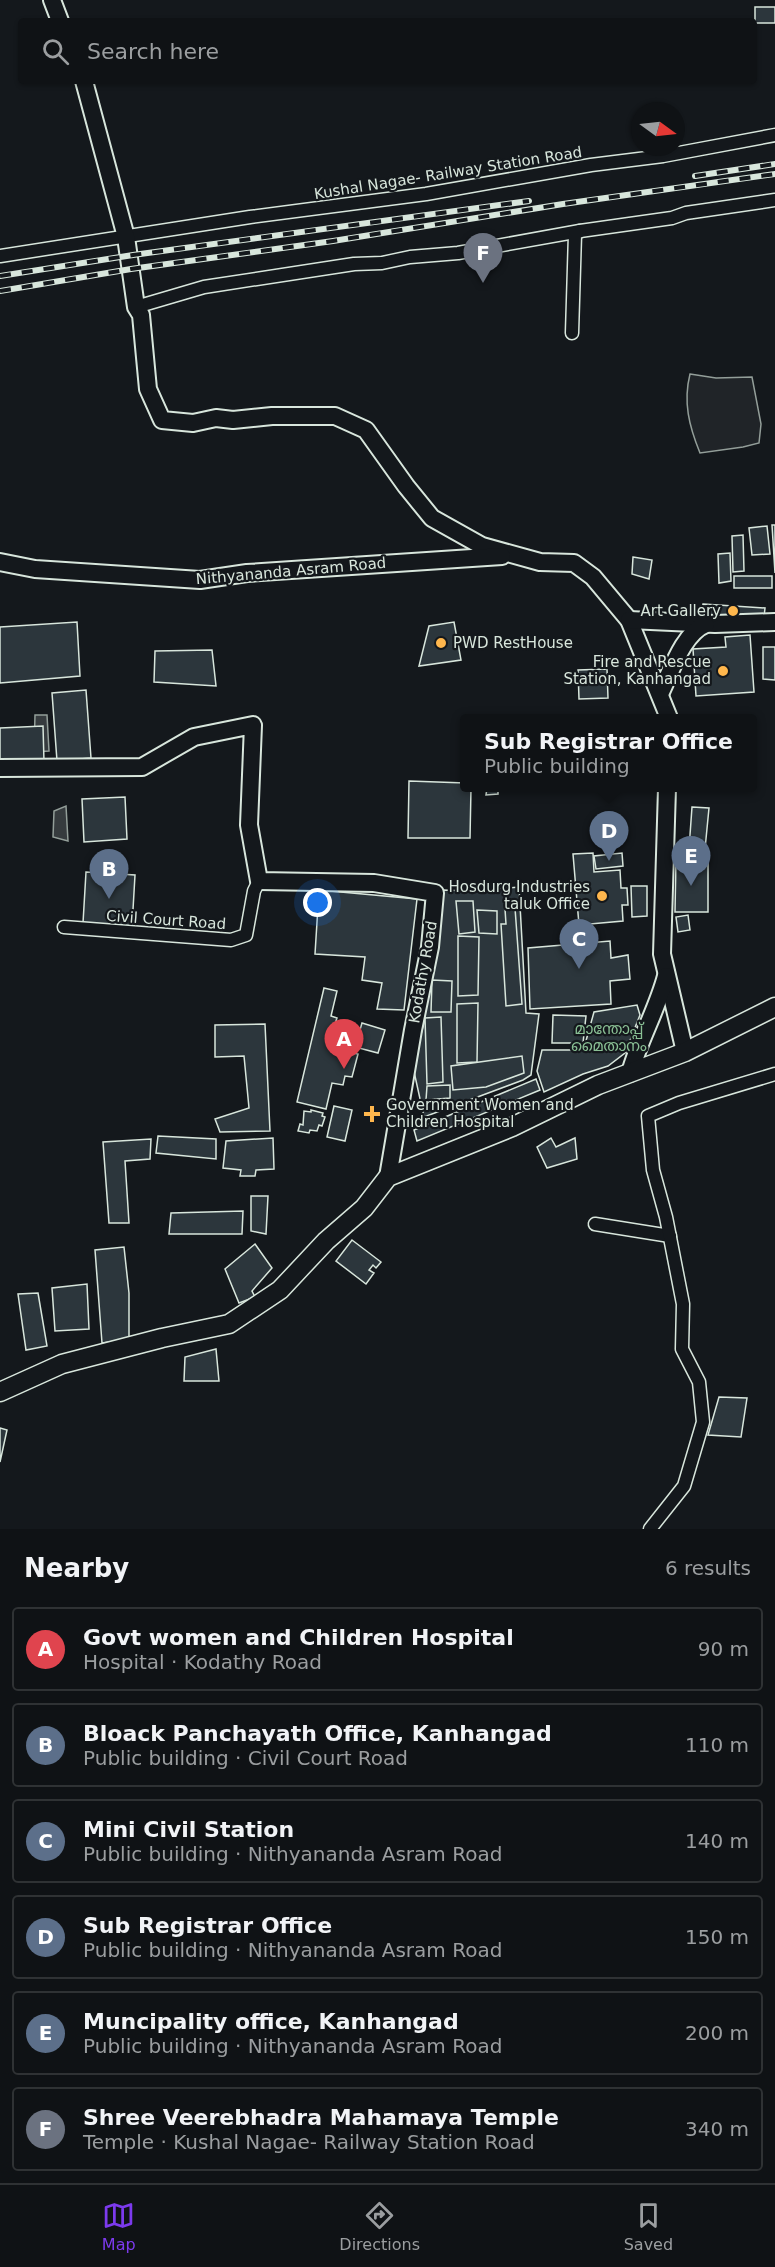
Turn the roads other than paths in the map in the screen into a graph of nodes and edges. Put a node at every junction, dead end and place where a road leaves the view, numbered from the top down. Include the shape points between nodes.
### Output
1 (52, 0) edge
2 (59, 18) edge
3 (85, 84) edge
4 (775, 135) edge
5 (775, 200) edge
6 (580, 231) junction
7 (126, 237) junction
8 (0, 255) edge
9 (136, 307) junction
10 (572, 333) dead end
11 (512, 555) junction
12 (0, 562) edge
13 (629, 621) junction
14 (775, 622) edge
15 (706, 624) junction
16 (660, 694) junction
17 (668, 714) edge
18 (0, 768) edge
19 (667, 792) edge
20 (259, 881) junction
21 (64, 927) dead end
22 (667, 975) junction
23 (775, 1007) edge
24 (685, 1053) junction
25 (630, 1073) junction
26 (775, 1074) edge
27 (388, 1177) junction
28 (595, 1224) dead end
29 (670, 1236) junction
30 (0, 1392) edge
31 (650, 1529) edge

1 - 2 main road
3 - 7 main road
4 - 7 street, Kushal Nagae- Railway Station Road via 426,194
5 - 6 street
6 - 9 street via 458,253 204,287
6 - 10 street via 575,234
7 - 8 street, Kushal Nagae- Railway Station Road
7 - 9 main road
9 - 11 main road via 141,315 148,388 162,420 193,423 216,418 335,416 366,429 432,518 482,546
11 - 12 main road, Nithyananda Asram Road via 247,573 200,580 35,569
11 - 13 main road via 540,562 574,563 593,577
13 - 15 main road
13 - 16 main road
14 - 15 main road
15 - 16 main road via 695,628 685,643
16 - 17 main road
18 - 20 main road via 142,767 195,737 253,725 249,825
19 - 22 main road via 662,954
20 - 21 street, Civil Court Road via 246,935 231,940
20 - 27 main road, Kodathy Road via 374,883 435,893 430,947
22 - 24 main road
22 - 25 main road
23 - 24 main road
24 - 25 main road
25 - 27 main road via 512,1127
26 - 29 street via 648,1116 653,1170
27 - 30 main road via 364,1208 280,1290 229,1324 62,1364
28 - 29 street
29 - 31 street via 683,1304 682,1349 699,1382 703,1422 684,1486

